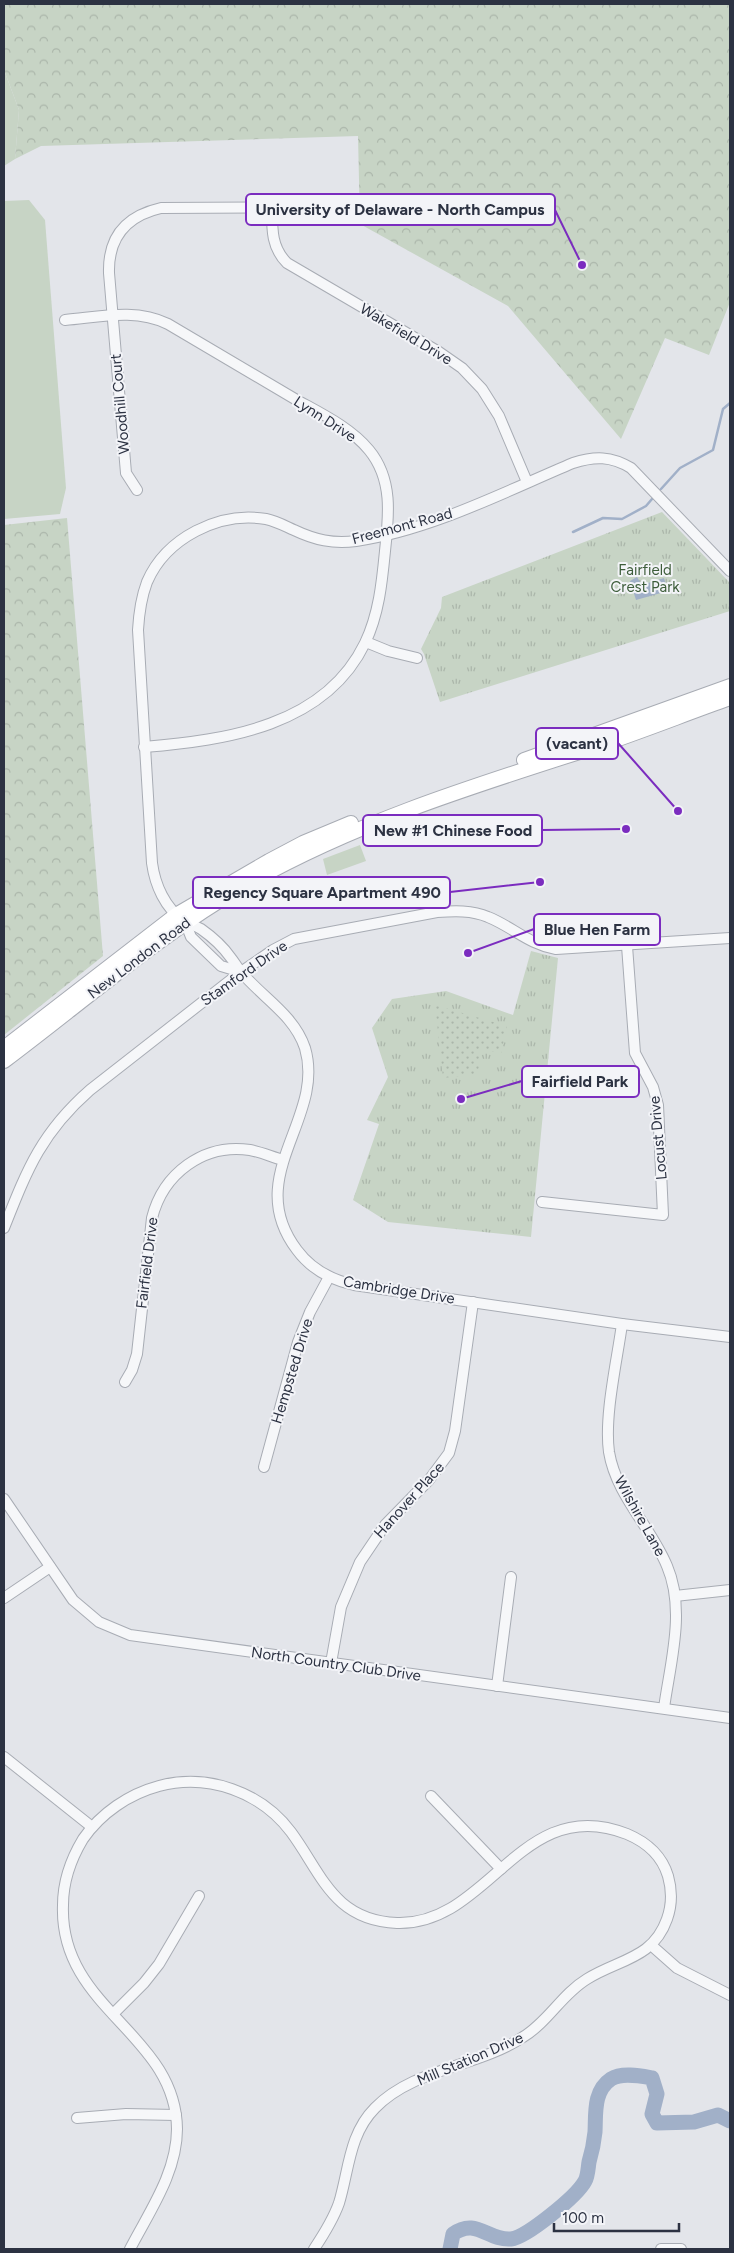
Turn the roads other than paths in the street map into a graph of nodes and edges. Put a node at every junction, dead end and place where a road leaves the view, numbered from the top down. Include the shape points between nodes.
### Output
1 (272, 207) junction
2 (340, 207) dead end
3 (113, 316) junction
4 (65, 320) dead end
5 (526, 482) junction
6 (137, 490) dead end
7 (387, 533) junction
8 (730, 571) edge
9 (366, 642) junction
10 (417, 658) dead end
11 (730, 686) edge
12 (730, 698) edge
13 (144, 747) junction
14 (181, 918) junction
15 (730, 938) edge
16 (627, 946) junction
17 (241, 972) junction
18 (4, 1048) edge
19 (4, 1060) edge
20 (283, 1160) junction
21 (542, 1202) dead end
22 (4, 1228) edge
23 (329, 1277) junction
24 (473, 1302) junction
25 (622, 1324) junction
26 (730, 1336) edge
27 (125, 1382) dead end
28 (264, 1468) dead end
29 (4, 1499) edge
30 (50, 1567) junction
31 (511, 1578) dead end
32 (730, 1590) edge
33 (675, 1596) junction
34 (4, 1598) edge
35 (331, 1663) junction
36 (497, 1686) junction
37 (664, 1708) junction
38 (730, 1718) edge
39 (4, 1758) edge
40 (431, 1796) dead end
41 (92, 1827) junction
42 (501, 1869) junction
43 (199, 1896) dead end
44 (651, 1945) junction
45 (730, 1995) edge
46 (112, 2014) junction
47 (176, 2115) junction
48 (77, 2118) dead end
49 (130, 2249) edge
50 (314, 2249) edge
51 (662, 2249) edge
52 (681, 2249) edge

1 - 2 street, Woodhill Court
1 - 3 street, Woodhill Court via 161,208 129,222 116,236 109,254
1 - 5 street, Wakefield Drive via 274,243 287,262 439,352 473,378 499,416
3 - 4 street, Lynn Drive
3 - 6 street, Woodhill Court via 126,473
3 - 7 street, Lynn Drive via 141,315 168,324 349,431 368,448 381,470 388,493
5 - 7 street, Freemont Road via 441,517
5 - 8 street, Freemont Road via 584,460 604,458 620,462 642,478
7 - 9 street, Lynn Drive via 378,604
7 - 13 street, Freemont Road via 358,541 332,542 310,538 268,519 234,518 202,528 176,545 152,572 141,603 138,630
9 - 10 street
9 - 13 street, Lynn Drive via 336,683 297,712 240,734
11 - 14 main road, New London Road via 321,835 246,873
12 - 14 main road, New London Road via 381,820 320,846
13 - 14 street, Freemont Road via 153,873 159,891
14 - 17 street, Cambridge Drive via 201,929 231,956
14 - 18 main road, New London Road
14 - 19 main road, New London Road
15 - 16 street, Stamford Drive
16 - 17 street, Stamford Drive via 556,949 533,943 478,914 437,912 294,939
16 - 21 street, Locust Drive via 635,1053 646,1069 658,1105 663,1215
17 - 20 street, Cambridge Drive via 290,1021 305,1048 308,1068 306,1090
17 - 22 street, Stamford Drive via 68,1110 33,1157
20 - 23 street, Cambridge Drive via 278,1188 282,1224 300,1254
20 - 27 street, Fairfield Drive via 250,1150 217,1152 187,1164 164,1187 152,1218 136,1354
23 - 24 street, Cambridge Drive via 368,1288
23 - 28 street, Hempsted Drive via 298,1342
24 - 25 street, Cambridge Drive
24 - 35 street, Hanover Place via 449,1453 429,1480 385,1525 360,1562 341,1607
25 - 26 street, Cambridge Drive
25 - 33 street, Wilshire Lane via 609,1425 612,1466 624,1494 667,1566
29 - 30 street, North Country Club Drive
30 - 34 street
30 - 35 street, North Country Club Drive via 81,1608 120,1632
31 - 36 street
32 - 33 street
33 - 37 street, Wilshire Lane
35 - 36 street, North Country Club Drive
36 - 37 street, North Country Club Drive
37 - 38 street, North Country Club Drive
39 - 41 street
40 - 42 street
41 - 42 street, Mill Station Drive via 131,1796 164,1784 200,1782 230,1788 262,1804 286,1826 322,1882 338,1899 356,1912 392,1922 416,1921 446,1911
41 - 46 street, Mill Station Drive via 69,1870 63,1894 63,1919 67,1945 77,1969
42 - 44 street, Mill Station Drive via 535,1842 565,1829 600,1826 638,1839 660,1859 670,1885 668,1917
43 - 46 street via 159,1964
44 - 45 street via 677,1968
44 - 50 street, Mill Station Drive via 579,1984 524,2037 411,2084 377,2106 356,2137 337,2208
46 - 47 street, Mill Station Drive via 160,2069 171,2091
47 - 48 street via 126,2114
47 - 49 street, Mill Station Drive via 172,2164
51 - 52 street

